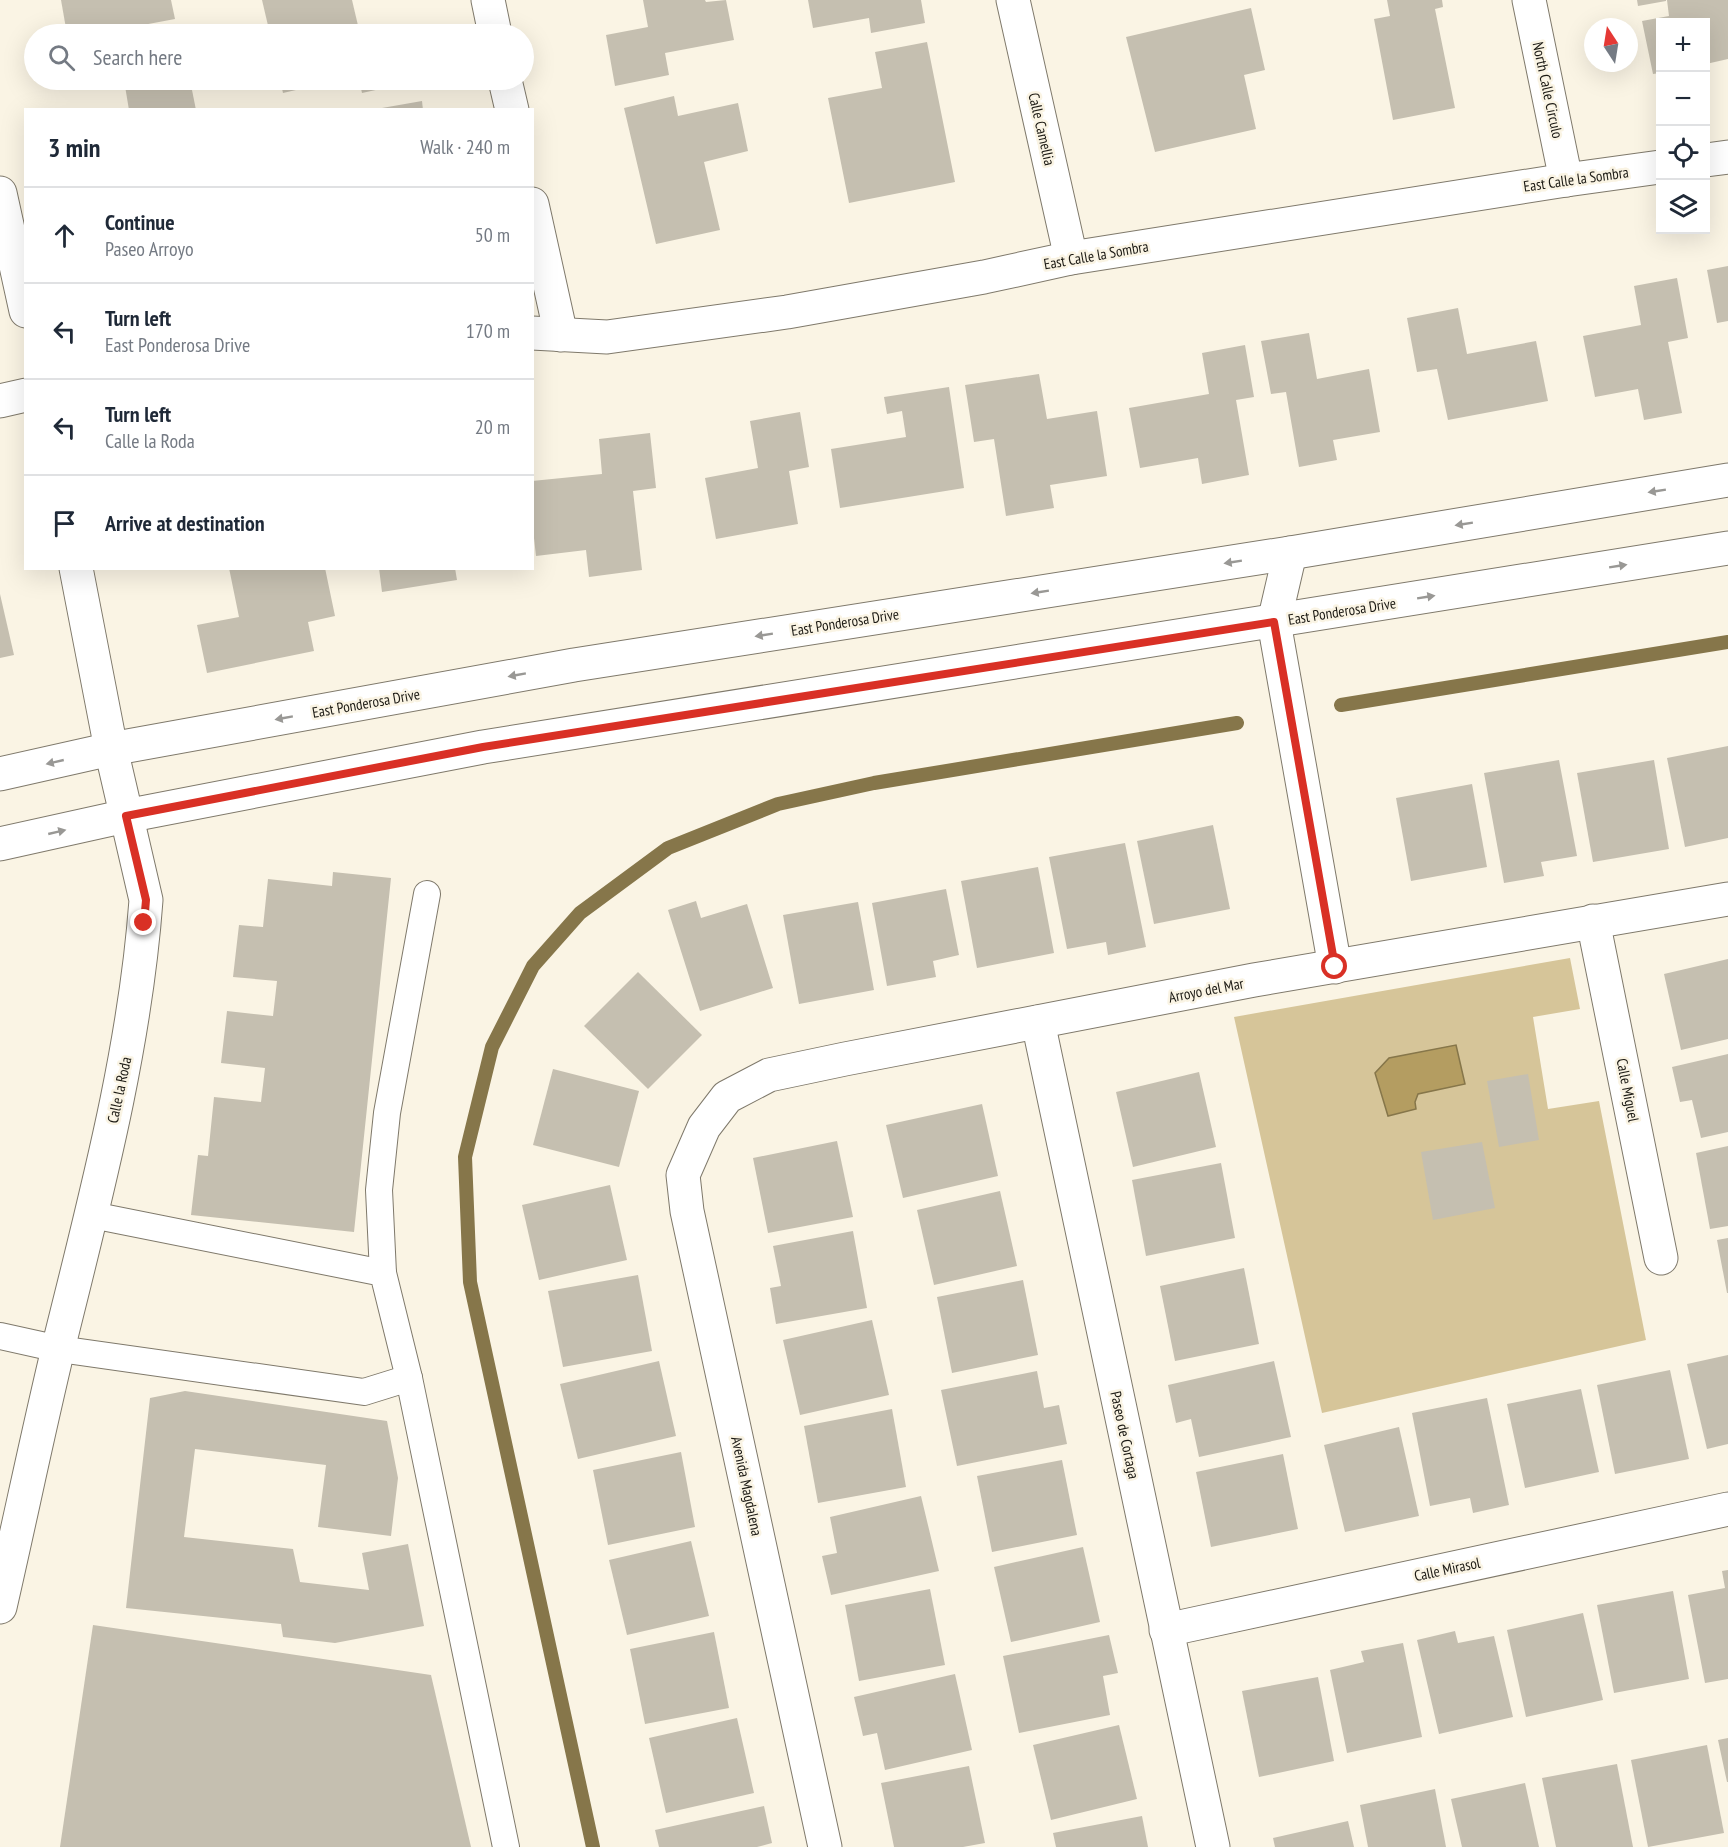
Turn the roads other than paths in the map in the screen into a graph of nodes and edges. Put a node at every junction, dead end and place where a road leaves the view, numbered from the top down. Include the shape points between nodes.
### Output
1 (488, 0) edge
2 (1013, 0) edge
3 (1529, 0) edge
4 (493, 24) edge
5 (507, 90) edge
6 (512, 108) edge
7 (1728, 157) edge
8 (1710, 159) edge
9 (1656, 168) edge
10 (1566, 180) junction
11 (0, 193) edge
12 (534, 221) edge
13 (1071, 258) junction
14 (24, 302) edge
15 (547, 334) edge
16 (24, 395) edge
17 (0, 401) edge
18 (1728, 480) edge
19 (1728, 548) edge
20 (1290, 553) junction
21 (76, 570) edge
22 (1274, 622) junction
23 (111, 749) junction
24 (0, 774) edge
25 (126, 816) junction
26 (0, 844) edge
27 (427, 894) dead end
28 (1728, 899) edge
29 (1593, 921) junction
30 (1335, 967) junction
31 (1038, 1022) junction
32 (704, 1127) joint
33 (92, 1215) junction
34 (1661, 1258) dead end
35 (383, 1273) junction
36 (0, 1336) edge
37 (59, 1349) junction
38 (409, 1378) junction
39 (1728, 1509) edge
40 (0, 1606) edge
41 (1166, 1630) junction
42 (506, 1847) edge
43 (825, 1847) edge
44 (1213, 1847) edge

1 - 4 street
2 - 13 street, Calle Camellia
3 - 10 street, North Calle Circulo
5 - 6 street
7 - 8 street
9 - 10 street, East Calle la Sombra
10 - 13 street, East Calle la Sombra
11 - 14 street
12 - 15 street
13 - 15 street, East Calle la Sombra via 984,278 787,312 607,338
16 - 17 street
18 -> 20 street, East Ponderosa Drive
22 -> 19 street, East Ponderosa Drive
20 - 22 street
20 -> 23 street, East Ponderosa Drive via 574,665
21 - 23 street, Calle la Roda
22 - 25 street, East Ponderosa Drive via 483,747
22 - 30 street
23 -> 24 street, East Ponderosa Drive
23 - 25 street, Calle la Roda
26 -> 25 street, East Ponderosa Drive
25 - 33 street, Calle la Roda via 146,900 129,1042
27 - 35 lane via 387,1113 380,1190
28 - 29 street, Arroyo del Mar
29 - 30 street, Arroyo del Mar
29 - 34 street, Calle Miguel
30 - 31 street, Arroyo del Mar
31 - 32 street, Arroyo del Mar via 769,1075 727,1097
31 - 41 street, Paseo de Cortaga
32 - 43 street, Avenida Magdalena via 683,1175 687,1211
33 - 35 lane
33 - 37 street, Calle la Roda
35 - 38 lane
36 - 37 lane
37 - 38 lane via 364,1392
37 - 40 street, Calle la Roda
38 - 42 lane
39 - 41 street, Calle Mirasol
41 - 44 street, Paseo de Cortaga

